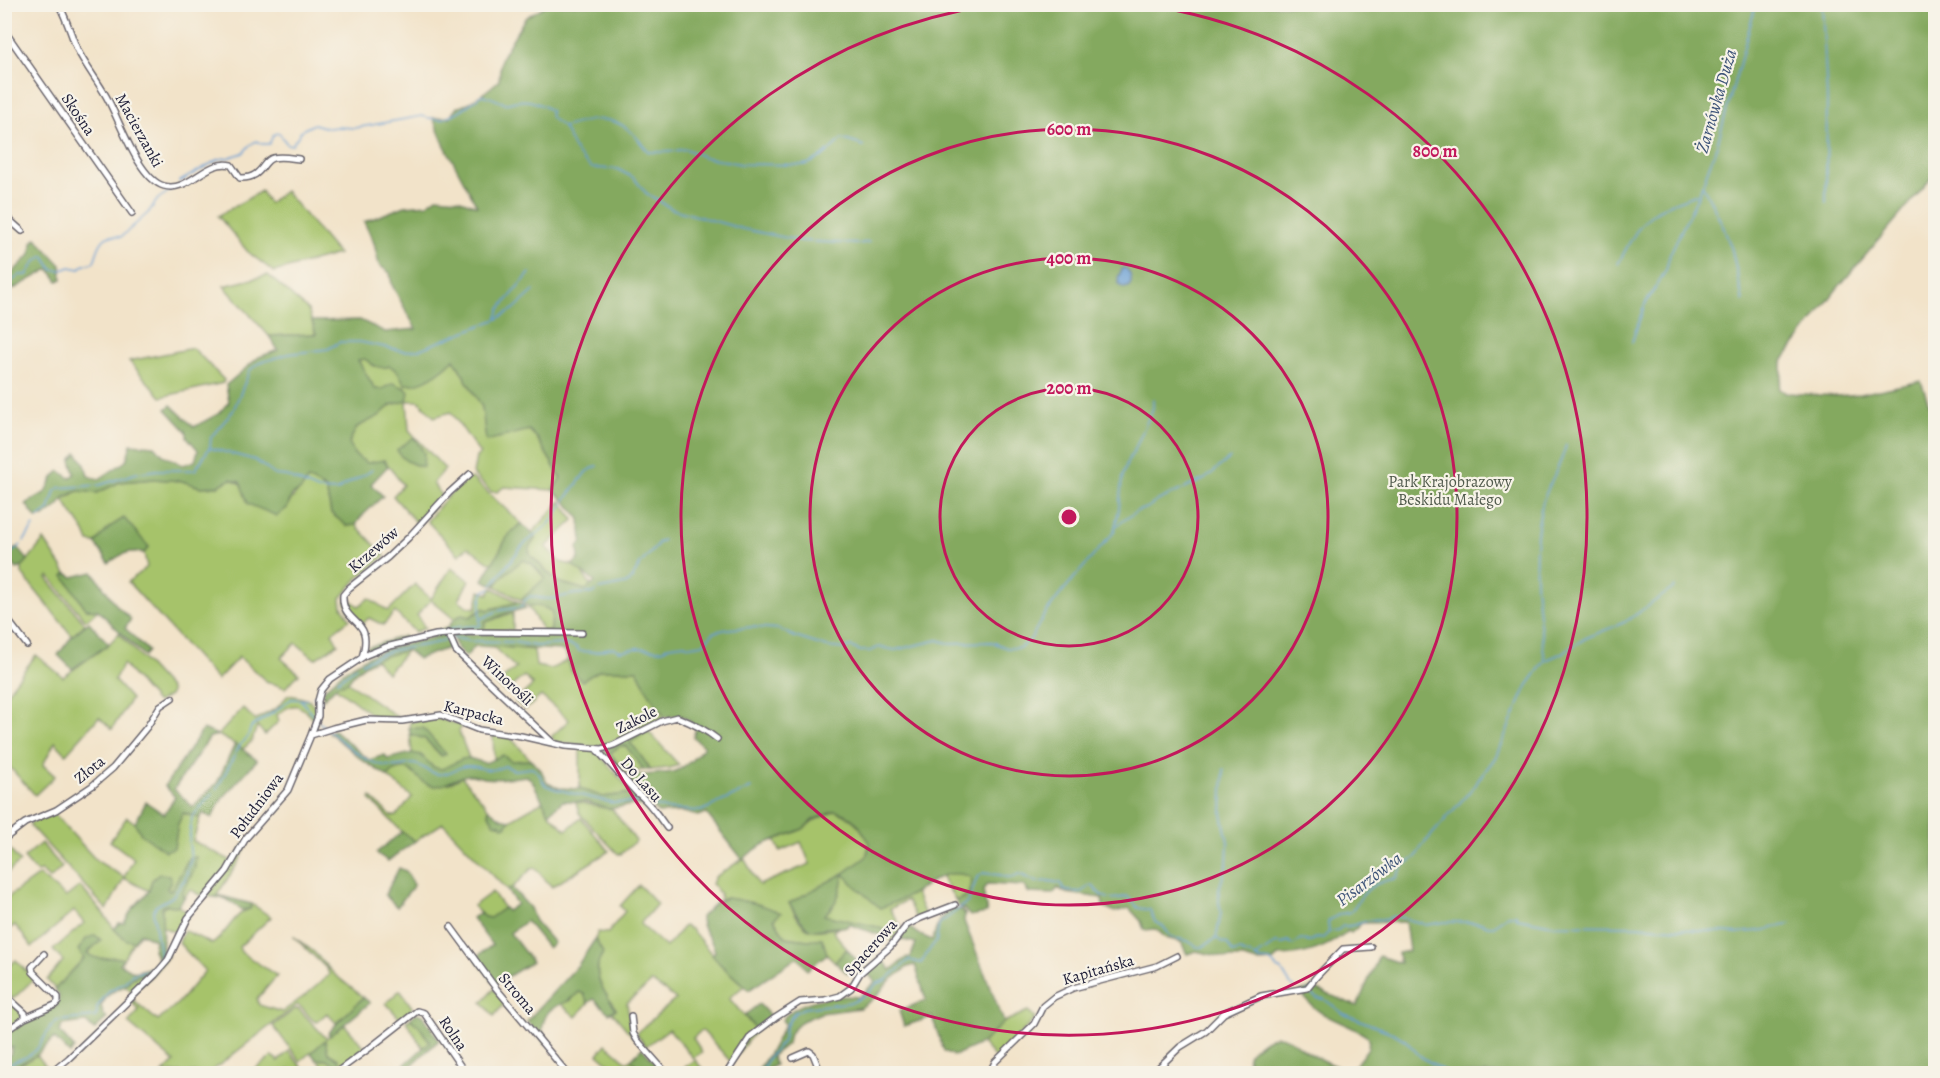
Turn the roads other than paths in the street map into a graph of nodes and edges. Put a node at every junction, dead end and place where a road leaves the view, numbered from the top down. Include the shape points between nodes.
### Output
1 (95, 4) edge
2 (59, 6) edge
3 (4, 30) edge
4 (299, 159) dead end
5 (132, 213) dead end
6 (4, 215) edge
7 (22, 231) dead end
8 (470, 474) dead end
9 (4, 615) edge
10 (448, 633) junction
11 (582, 633) dead end
12 (27, 645) dead end
13 (362, 657) junction
14 (172, 698) dead end
15 (311, 735) junction
16 (717, 739) dead end
17 (554, 744) junction
18 (596, 749) junction
19 (667, 828) dead end
20 (4, 839) edge
21 (955, 905) dead end
22 (451, 927) dead end
23 (1371, 946) dead end
24 (44, 954) dead end
25 (1177, 956) dead end
26 (4, 994) edge
27 (632, 1016) dead end
28 (25, 1018) junction
29 (4, 1032) edge
30 (542, 1048) dead end
31 (793, 1058) dead end
32 (50, 1074) edge
33 (334, 1074) edge
34 (466, 1074) edge
35 (566, 1074) edge
36 (667, 1074) edge
37 (726, 1074) edge
38 (821, 1074) edge
39 (989, 1074) edge
40 (1152, 1074) edge

1 - 2 street
2 - 4 street, Macierzanki via 77,49 134,153 155,183 177,187 225,164 231,165 240,178 247,178 263,169 267,160
3 - 5 street, Skośna
6 - 7 street
8 - 13 street, Krzewów via 408,538 344,595 345,609 366,638
9 - 12 street
10 - 11 street, Południowa
10 - 13 street, Południowa via 386,646
10 - 17 street, Winorośli via 456,651
13 - 15 street, Południowa via 321,690
14 - 20 street, Złota via 160,706 113,768 92,786
15 - 17 street, Karpacka via 366,720 402,721 441,715 479,730
15 - 32 street, Południowa via 288,790 246,838 227,871 188,918 168,960
16 - 18 street, Zakole via 700,726 677,717
17 - 18 street, Karpacka
18 - 19 street, Do Lasu via 645,798
21 - 37 street, Spacerowa via 907,925 840,996 800,1002 775,1018 751,1036
22 - 35 street, Stroma
23 - 40 street via 1343,949 1308,988 1261,996 1224,1013
24 - 28 street via 33,972 58,997 58,1002
25 - 39 street, Kapitańska via 1054,997 1043,1006 1034,1024 995,1062
26 - 28 street via 25,1013
27 - 36 street via 636,1040
28 - 29 street
30 - 35 street
31 - 38 street via 809,1051
33 - 34 street, Rolna via 417,1011 424,1013

